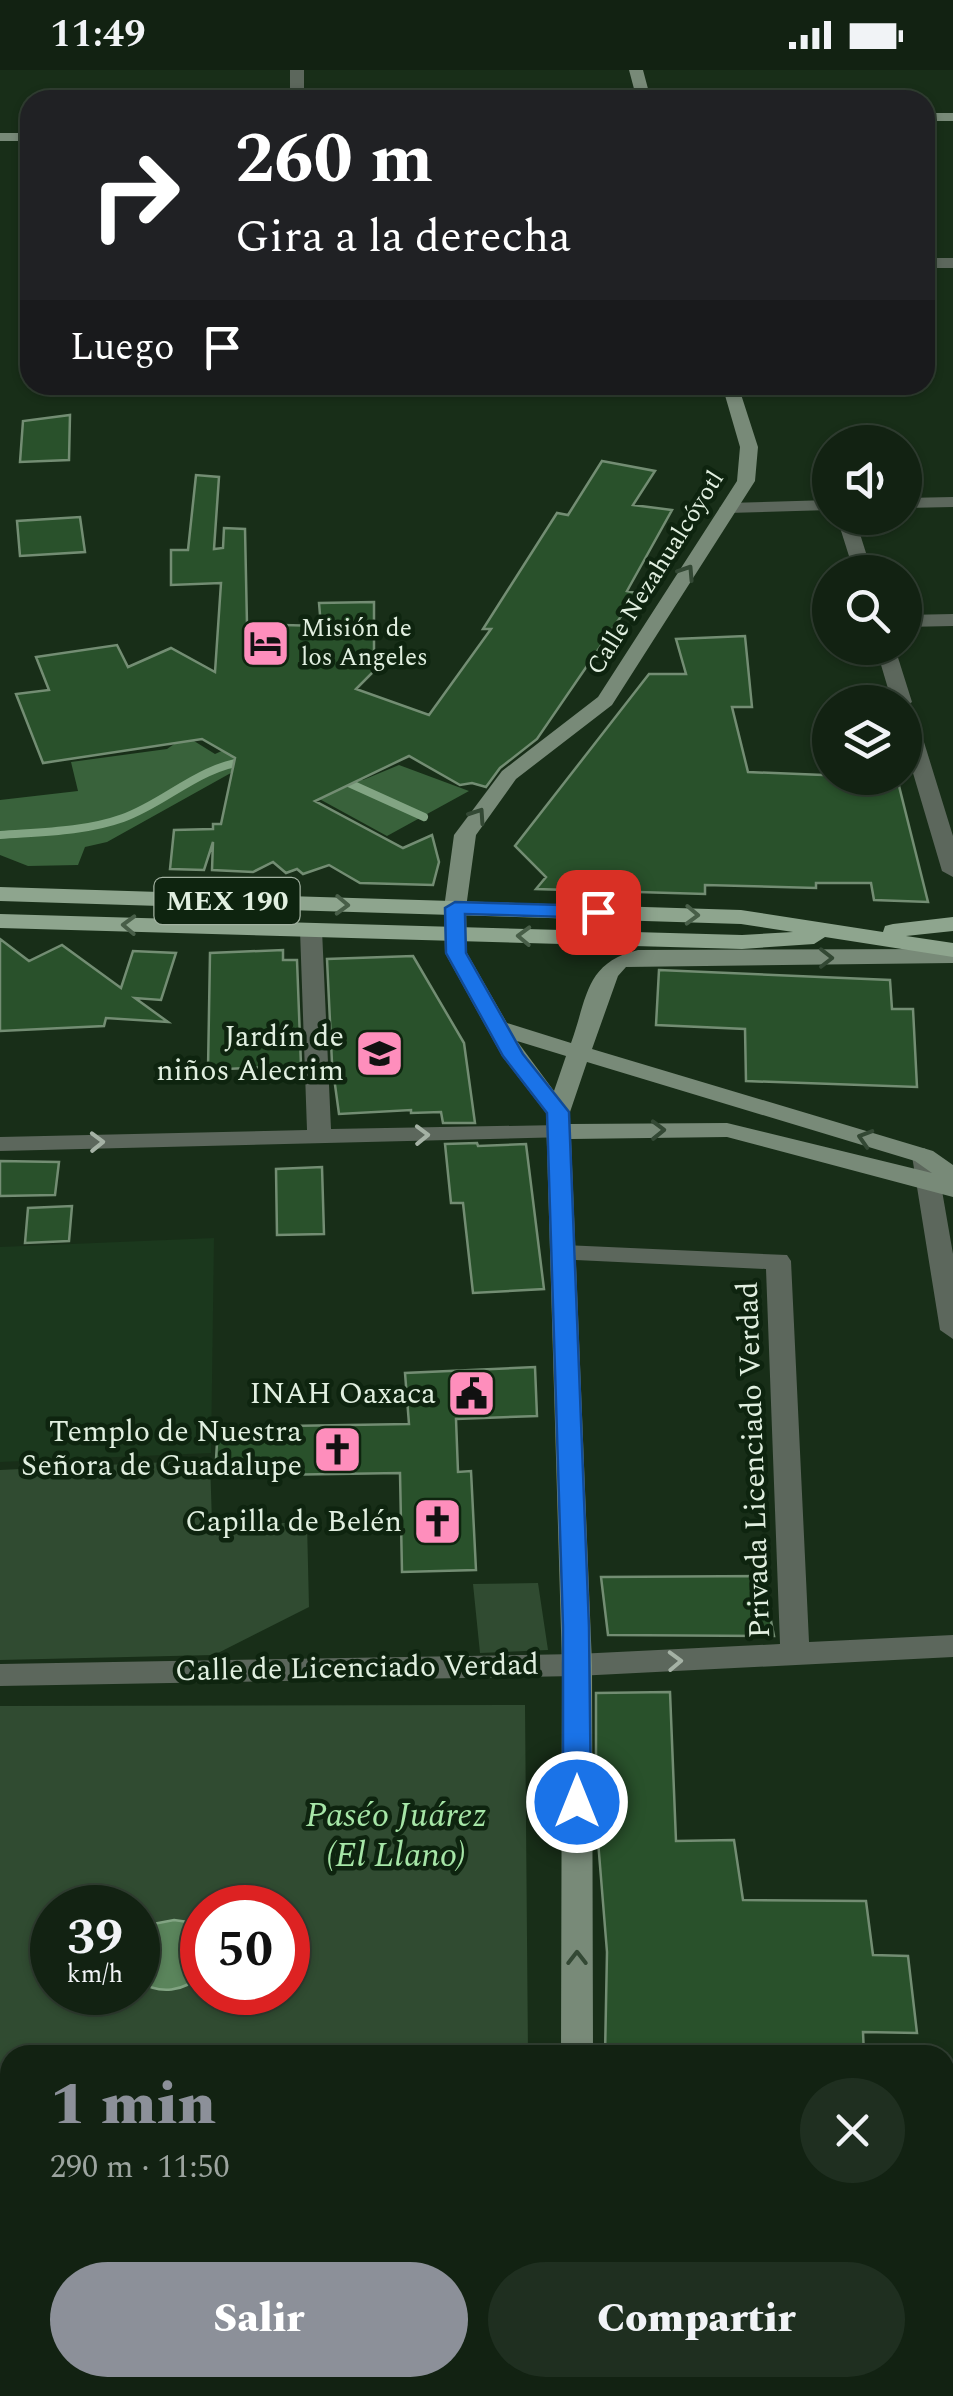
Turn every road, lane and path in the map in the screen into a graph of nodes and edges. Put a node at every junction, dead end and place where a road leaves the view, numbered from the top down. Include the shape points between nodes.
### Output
1 (733, 395) edge
2 (953, 502) edge
3 (922, 503) edge
4 (812, 506) edge
5 (728, 508) junction
6 (953, 620) edge
7 (922, 621) edge
8 (922, 768) edge
9 (953, 871) edge
10 (0, 894) edge
11 (455, 908) junction
12 (0, 921) edge
13 (953, 924) edge
14 (311, 930) junction
15 (456, 934) junction
16 (866, 934) junction
17 (953, 953) edge
18 (498, 1028) junction
19 (580, 1052) junction
20 (559, 1122) junction
21 (319, 1137) junction
22 (0, 1144) edge
23 (925, 1167) junction
24 (953, 1176) edge
25 (953, 1189) edge
26 (564, 1253) junction
27 (953, 1330) edge
28 (953, 1646) edge
29 (795, 1656) junction
30 (577, 1664) junction
31 (0, 1675) edge
32 (577, 2045) edge

1 - 5 main road, Calle Nezahualcóyotl via 749,447 746,481
2 - 3 street
4 - 5 street
11 -> 5 main road, Calle Nezahualcóyotl via 465,835 483,808 508,775 604,701
6 - 7 street
8 - 9 street
10 -> 11 main road, MEX 190
11 - 15 main road, Calle Nezahualcóyotl
11 -> 16 main road, MEX 190 via 741,916
14 -> 12 main road, MEX 190
13 - 16 main road, MEX 190
14 - 15 main road, MEX 190
14 - 21 street
16 -> 15 main road, MEX 190 via 742,942
15 - 18 main road, Calle Nezahualcóyotl via 456,953
16 - 17 main road, MEX 190
19 -> 17 main road via 607,974 618,962
18 - 19 main road
18 - 20 main road, Calle Nezahualcóyotl
19 - 20 main road
23 -> 19 main road
21 -> 20 street
20 -> 23 main road via 727,1130
20 - 26 main road
22 -> 21 street
23 - 24 main road
23 - 25 main road
23 - 27 street
26 - 29 street, Privada Licenciado Verdad via 778,1261
26 - 30 main road
28 - 29 street, Calle de Licenciado Verdad
30 -> 29 street, Calle de Licenciado Verdad
30 - 31 street, Calle de Licenciado Verdad
32 -> 30 main road

